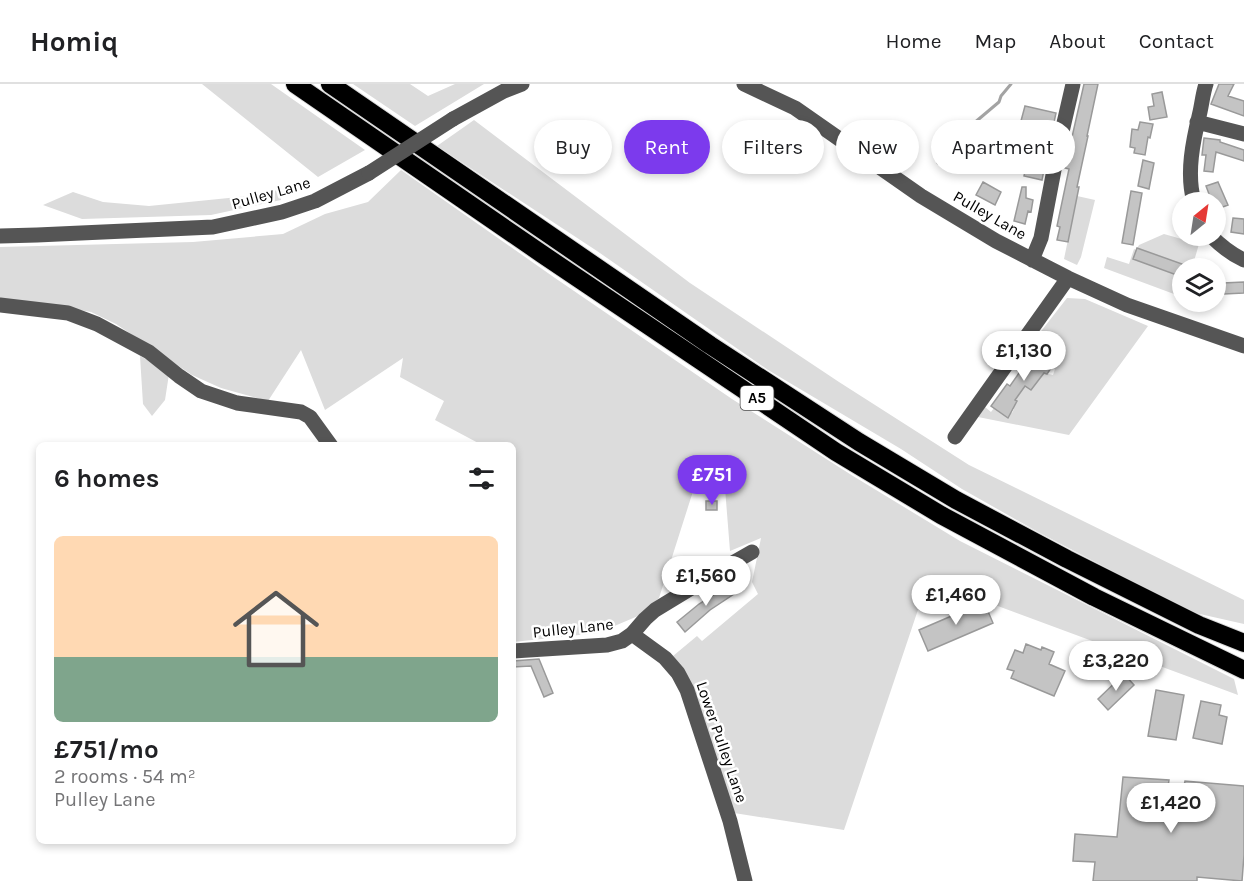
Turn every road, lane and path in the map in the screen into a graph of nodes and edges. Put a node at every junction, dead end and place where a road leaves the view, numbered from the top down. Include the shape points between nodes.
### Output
1 (295, 84) edge
2 (330, 84) edge
3 (522, 84) edge
4 (744, 84) edge
5 (1073, 84) edge
6 (1206, 84) edge
7 (1065, 120) edge
8 (1197, 122) junction
9 (1244, 134) edge
10 (1053, 174) edge
11 (1193, 192) edge
12 (0, 236) edge
13 (1223, 246) edge
14 (1032, 260) junction
15 (1244, 260) edge
16 (1068, 278) junction
17 (0, 305) edge
18 (1244, 346) edge
19 (955, 437) dead end
20 (328, 442) edge
21 (752, 552) dead end
22 (632, 634) junction
23 (1244, 643) edge
24 (516, 651) edge
25 (1244, 670) edge
26 (745, 881) edge

1 - 25 highway, A5 via 836,452 941,515 1094,597
2 - 23 highway, A5 via 710,345 859,442 1067,559 1199,625
3 - 12 street, Pulley Lane, bridge via 453,119 369,173 315,201 282,212 213,227
4 - 14 street, Pulley Lane via 795,108 921,196
5 - 7 street
6 - 8 street
8 - 9 street
8 - 11 street via 1191,164
10 - 14 street via 1041,238
13 - 15 street
14 - 16 street, Pulley Lane
16 - 18 street, Pulley Lane via 1127,305
16 - 19 street
17 - 20 street via 68,313 98,324 149,352 201,391 237,403 300,412 310,417
21 - 22 street, Pulley Lane via 655,610
22 - 24 street, Pulley Lane via 607,645
22 - 26 street, Lower Pulley Lane via 665,658 687,690 730,821

